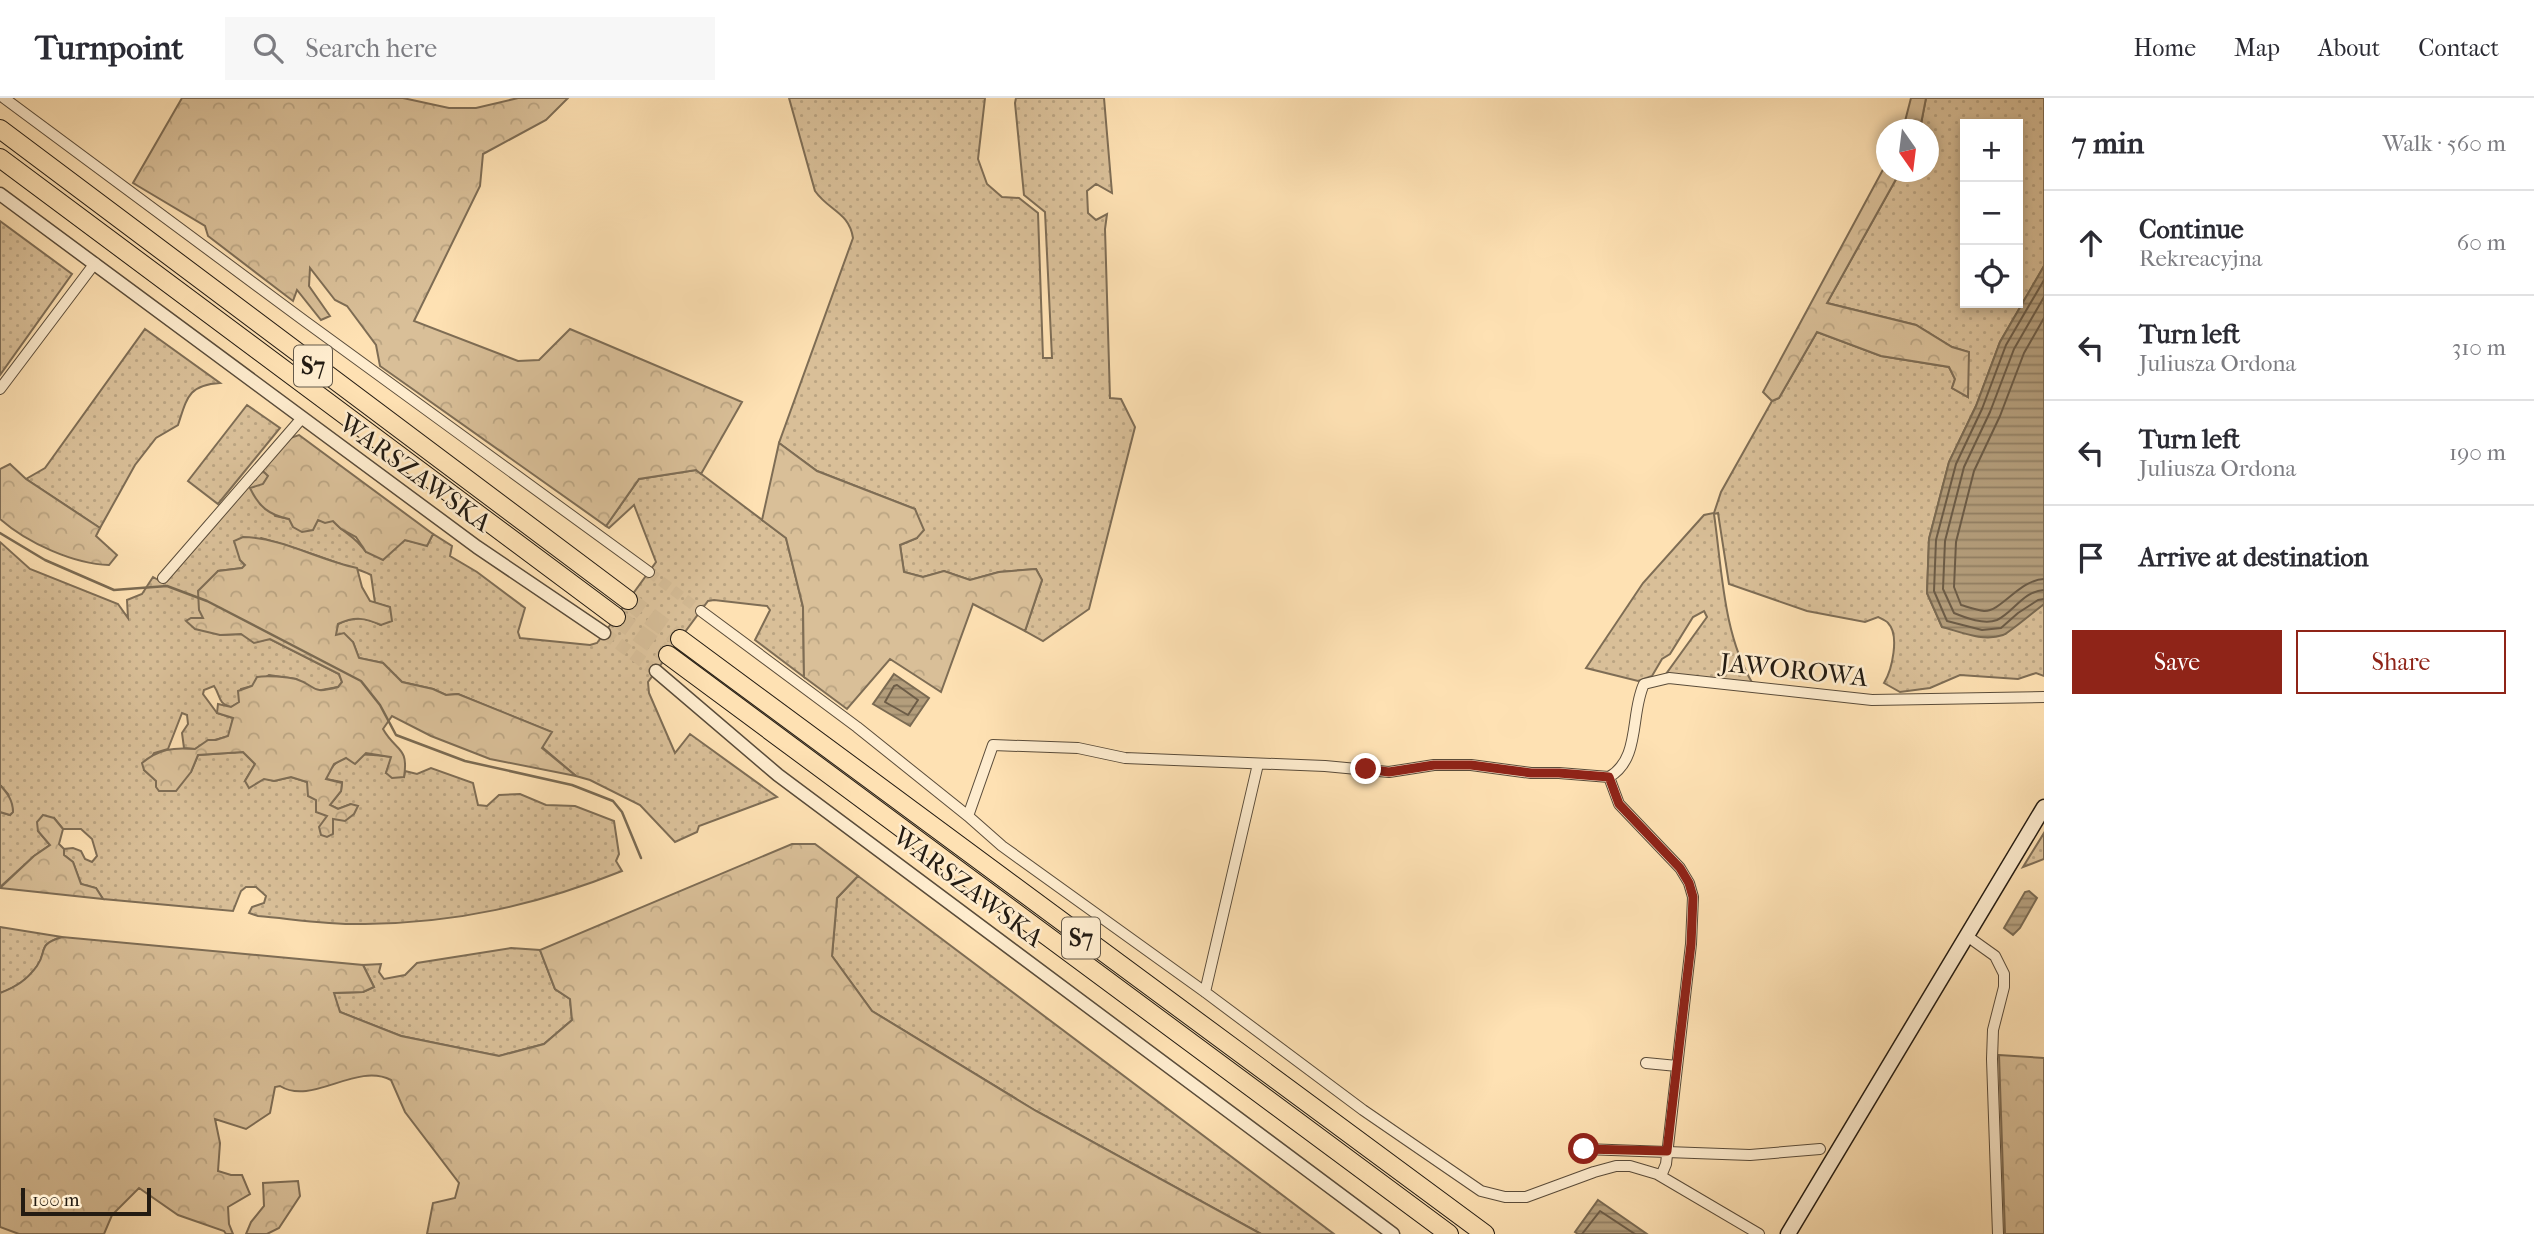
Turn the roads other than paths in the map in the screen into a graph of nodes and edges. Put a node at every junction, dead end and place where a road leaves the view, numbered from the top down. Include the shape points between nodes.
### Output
1 (4, 98) edge
2 (0, 130) edge
3 (0, 158) edge
4 (0, 194) edge
5 (95, 263) junction
6 (0, 389) edge
7 (302, 418) junction
8 (649, 572) tunnel mouth
9 (163, 578) dead end
10 (628, 600) tunnel mouth
11 (701, 611) tunnel mouth
12 (616, 617) tunnel mouth
13 (604, 633) tunnel mouth
14 (680, 639) tunnel mouth
15 (668, 655) tunnel mouth
16 (656, 671) tunnel mouth
17 (2044, 696) edge
18 (1258, 764) junction
19 (1609, 777) junction
20 (2044, 807) edge
21 (968, 816) junction
22 (1967, 936) junction
23 (1206, 992) junction
24 (1646, 1063) dead end
25 (1676, 1066) junction
26 (1584, 1149) dead end
27 (1820, 1149) dead end
28 (1667, 1151) junction
29 (1661, 1176) junction
30 (1393, 1234) edge
31 (1449, 1234) edge
32 (1485, 1234) edge
33 (1759, 1234) edge
34 (1788, 1234) edge
35 (1998, 1234) edge

1 - 8 street
2 - 10 highway, S7
3 - 12 highway, S7
4 - 5 street, WARSZAWSKA
5 - 6 street
5 - 7 street, WARSZAWSKA
7 - 9 street
7 - 13 street, WARSZAWSKA via 477,547
11 - 21 street
14 - 32 highway, S7
15 - 31 highway, S7
16 - 30 street, WARSZAWSKA via 778,775
17 - 19 street, JAWOROWA via 1872,700 1655,680 1644,684 1629,753 1619,772
18 - 19 street via 1389,772 1471,765
18 - 21 street via 1125,758 1079,748 993,745
18 - 23 street
19 - 25 street via 1619,804 1680,868 1693,897
20 - 22 main road
21 - 23 street via 1002,846
22 - 34 main road
22 - 35 street via 1995,956 2004,974 1992,1059
23 - 29 street via 1363,1110 1481,1191 1505,1198 1526,1197 1624,1166
24 - 25 street
25 - 28 street
26 - 28 street
27 - 28 street via 1751,1156
28 - 29 street
29 - 33 street

